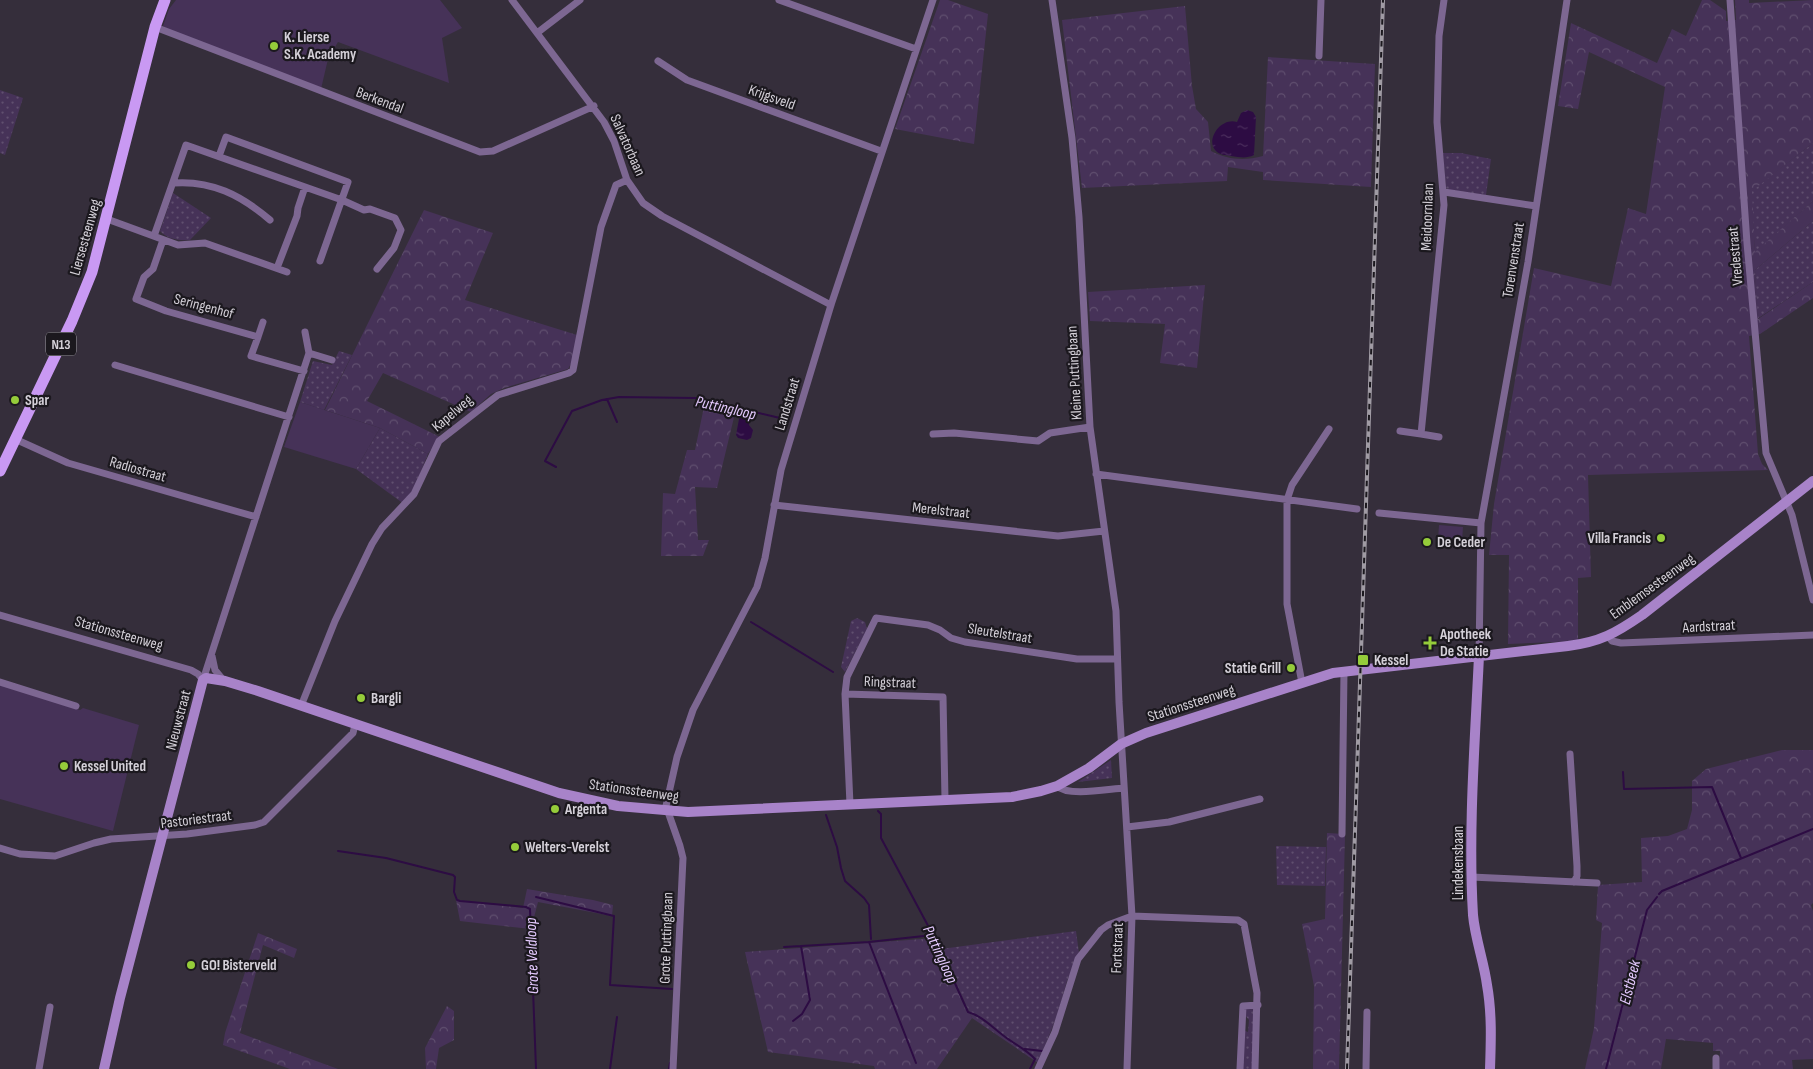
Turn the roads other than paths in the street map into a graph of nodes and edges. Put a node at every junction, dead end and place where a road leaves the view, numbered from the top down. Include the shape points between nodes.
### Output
1 (165, 0) edge
2 (512, 0) edge
3 (580, 0) edge
4 (779, 0) edge
5 (933, 0) edge
6 (1052, 0) edge
7 (1322, 0) edge
8 (1444, 0) edge
9 (1567, 0) edge
10 (1728, 1) edge
11 (155, 27) junction
12 (537, 33) junction
13 (916, 49) junction
14 (1319, 56) dead end
15 (658, 61) dead end
16 (594, 106) junction
17 (881, 151) junction
18 (219, 156) junction
19 (627, 180) junction
20 (173, 183) junction
21 (305, 187) junction
22 (1444, 192) junction
23 (342, 200) junction
24 (1536, 206) junction
25 (106, 218) junction
26 (270, 220) dead end
27 (154, 236) junction
28 (163, 240) junction
29 (320, 261) dead end
30 (277, 268) junction
31 (377, 269) dead end
32 (287, 272) dead end
33 (831, 304) junction
34 (263, 322) dead end
35 (305, 332) dead end
36 (258, 336) junction
37 (309, 353) junction
38 (332, 360) dead end
39 (115, 365) dead end
40 (304, 370) junction
41 (289, 417) junction
42 (1090, 427) junction
43 (1329, 430) dead end
44 (1400, 431) dead end
45 (933, 434) dead end
46 (1421, 434) junction
47 (1439, 437) dead end
48 (15, 439) junction
49 (0, 471) edge
50 (1096, 474) junction
51 (1813, 481) edge
52 (1287, 500) junction
53 (1787, 502) junction
54 (774, 505) junction
55 (1356, 510) dead end
56 (1379, 513) dead end
57 (256, 517) junction
58 (1481, 523) junction
59 (1104, 531) junction
60 (1813, 600) edge
61 (0, 615) edge
62 (1813, 635) edge
63 (1608, 636) junction
64 (212, 652) junction
65 (1479, 656) junction
66 (1117, 659) junction
67 (1365, 668) joint
68 (1344, 671) junction
69 (204, 680) junction
70 (224, 681) junction
71 (0, 682) edge
72 (1302, 683) junction
73 (845, 694) junction
74 (76, 706) dead end
75 (301, 706) junction
76 (355, 725) junction
77 (1121, 744) junction
78 (1570, 754) dead end
79 (1057, 786) junction
80 (1124, 788) junction
81 (945, 799) junction
82 (1260, 799) dead end
83 (850, 804) junction
84 (667, 811) junction
85 (1127, 827) junction
86 (1342, 834) dead end
87 (163, 837) junction
88 (0, 848) edge
89 (1471, 877) junction
90 (1574, 882) junction
91 (1597, 883) dead end
92 (1132, 916) junction
93 (1258, 1005) junction
94 (50, 1007) dead end
95 (1367, 1012) dead end
96 (1716, 1058) dead end
97 (39, 1069) edge
98 (104, 1069) edge
99 (673, 1069) edge
100 (1038, 1069) edge
101 (1127, 1069) edge
102 (1240, 1069) edge
103 (1255, 1069) edge
104 (1366, 1069) edge
105 (1490, 1069) edge
106 (1716, 1069) edge

1 - 11 main road, Liersesteenweg / N13
2 - 12 street, Salvatorbaan
3 - 12 street
4 - 13 street
5 - 13 street, Landstraat
6 - 42 street, Kleine Puttingbaan via 1072,138
7 - 14 street
8 - 22 street, Meidoornlaan via 1439,36 1437,122
9 - 24 street, Torenvenstraat
10 - 53 street, Vredestraat via 1766,445
11 - 16 street, Berkendal via 480,152 493,152
11 - 25 main road, Liersesteenweg / N13
12 - 16 street, Salvatorbaan
13 - 17 street, Landstraat
15 - 17 street, Krijgsveld via 693,82
16 - 19 street, Salvatorbaan via 614,141
17 - 33 street, Landstraat
18 - 20 street via 186,145
18 - 21 street
18 - 23 street via 226,138 348,182
19 - 33 street, Salvatorbaan via 643,203 662,216
19 - 75 street, Kapelweg via 616,185 601,227 573,370 498,395 439,442 414,494 382,528 372,544 335,622
20 - 26 street via 190,182 225,190 254,206
20 - 27 street
21 - 23 street
21 - 30 street
22 - 24 street
22 - 46 street, Meidoornlaan
23 - 29 street
23 - 31 street via 395,218 401,230 394,248
24 - 58 street, Torenvenstraat
25 - 27 street
25 - 48 main road, Liersesteenweg / N13 via 84,294
27 - 28 street
28 - 30 street via 178,245 205,243
28 - 36 street, Seringenhof via 153,269 144,278 136,299
30 - 32 street
33 - 54 street, Landstraat via 781,470
34 - 36 street
35 - 37 street
36 - 40 street via 251,356
37 - 38 street
37 - 40 street
39 - 41 street
40 - 41 street, Nieuwstraat
41 - 57 street, Nieuwstraat
42 - 45 street via 1050,433 1038,442 954,433
42 - 50 street, Kleine Puttingbaan
43 - 52 street via 1292,485
44 - 46 street
46 - 47 street
48 - 49 main road, Liersesteenweg / N13
48 - 57 street, Radiostraat via 68,463
50 - 52 street
50 - 59 street, Kleine Puttingbaan
51 - 53 street, Emblemsesteenweg
52 - 55 street
52 - 72 street via 1287,604
53 - 60 street, Vredestraat
53 - 63 street, Emblemsesteenweg via 1642,615
54 - 59 street, Merelstraat via 1058,536
54 - 84 street, Landstraat via 757,587 693,710 668,790
56 - 58 street
57 - 64 street, Nieuwstraat
58 - 65 street, Torenvenstraat
59 - 66 street, Kleine Puttingbaan via 1114,598
61 - 69 street, Stationssteenweg via 191,670
62 - 63 street, Aardstraat via 1621,644
63 - 65 street, Emblemsesteenweg via 1584,644
64 - 69 street, Nieuwstraat
64 - 70 street via 215,670
65 - 67 street, Emblemsesteenweg
65 - 89 street, Lindekensbaan
66 - 73 street, Sleutelstraat via 1089,661 965,642 928,625 876,618 847,677
66 - 77 street, Kleine Puttingbaan
67 - 68 street, Stationssteenweg
68 - 72 street, Stationssteenweg
68 - 86 street
69 - 70 street, Stationssteenweg via 208,677
69 - 87 street, Nieuwstraat
70 - 75 street, Stationssteenweg
71 - 74 street
72 - 77 street, Stationssteenweg
73 - 81 street, Ringstraat via 942,697
73 - 83 street, Ringstraat
75 - 76 street, Stationssteenweg
76 - 84 street, Stationssteenweg via 559,793 618,806
76 - 87 street, Pastoriestraat via 353,733 264,822 255,826
77 - 79 street, Stationssteenweg
77 - 80 street, Fortstraat
78 - 90 street via 1577,866
79 - 80 street, Stationssteenweg via 1069,792
79 - 81 street, Stationssteenweg via 1012,797
80 - 85 street, Fortstraat
81 - 83 street, Stationssteenweg
82 - 85 street via 1169,822
83 - 84 street, Stationssteenweg
84 - 99 street, Grote Puttingbaan via 683,858
85 - 92 street, Fortstraat
87 - 88 street, Pastoriestraat via 102,841 56,856 20,854
87 - 98 street, Nieuwstraat
89 - 90 street
89 - 105 street, Lindekensbaan via 1473,918 1490,1010
90 - 91 street
92 - 93 street via 1242,923 1252,960
92 - 100 street via 1108,925 1084,950 1074,970 1055,1032
92 - 101 street, Fortstraat
93 - 102 street via 1243,1006
93 - 103 street
94 - 97 street
95 - 104 street
96 - 106 street

